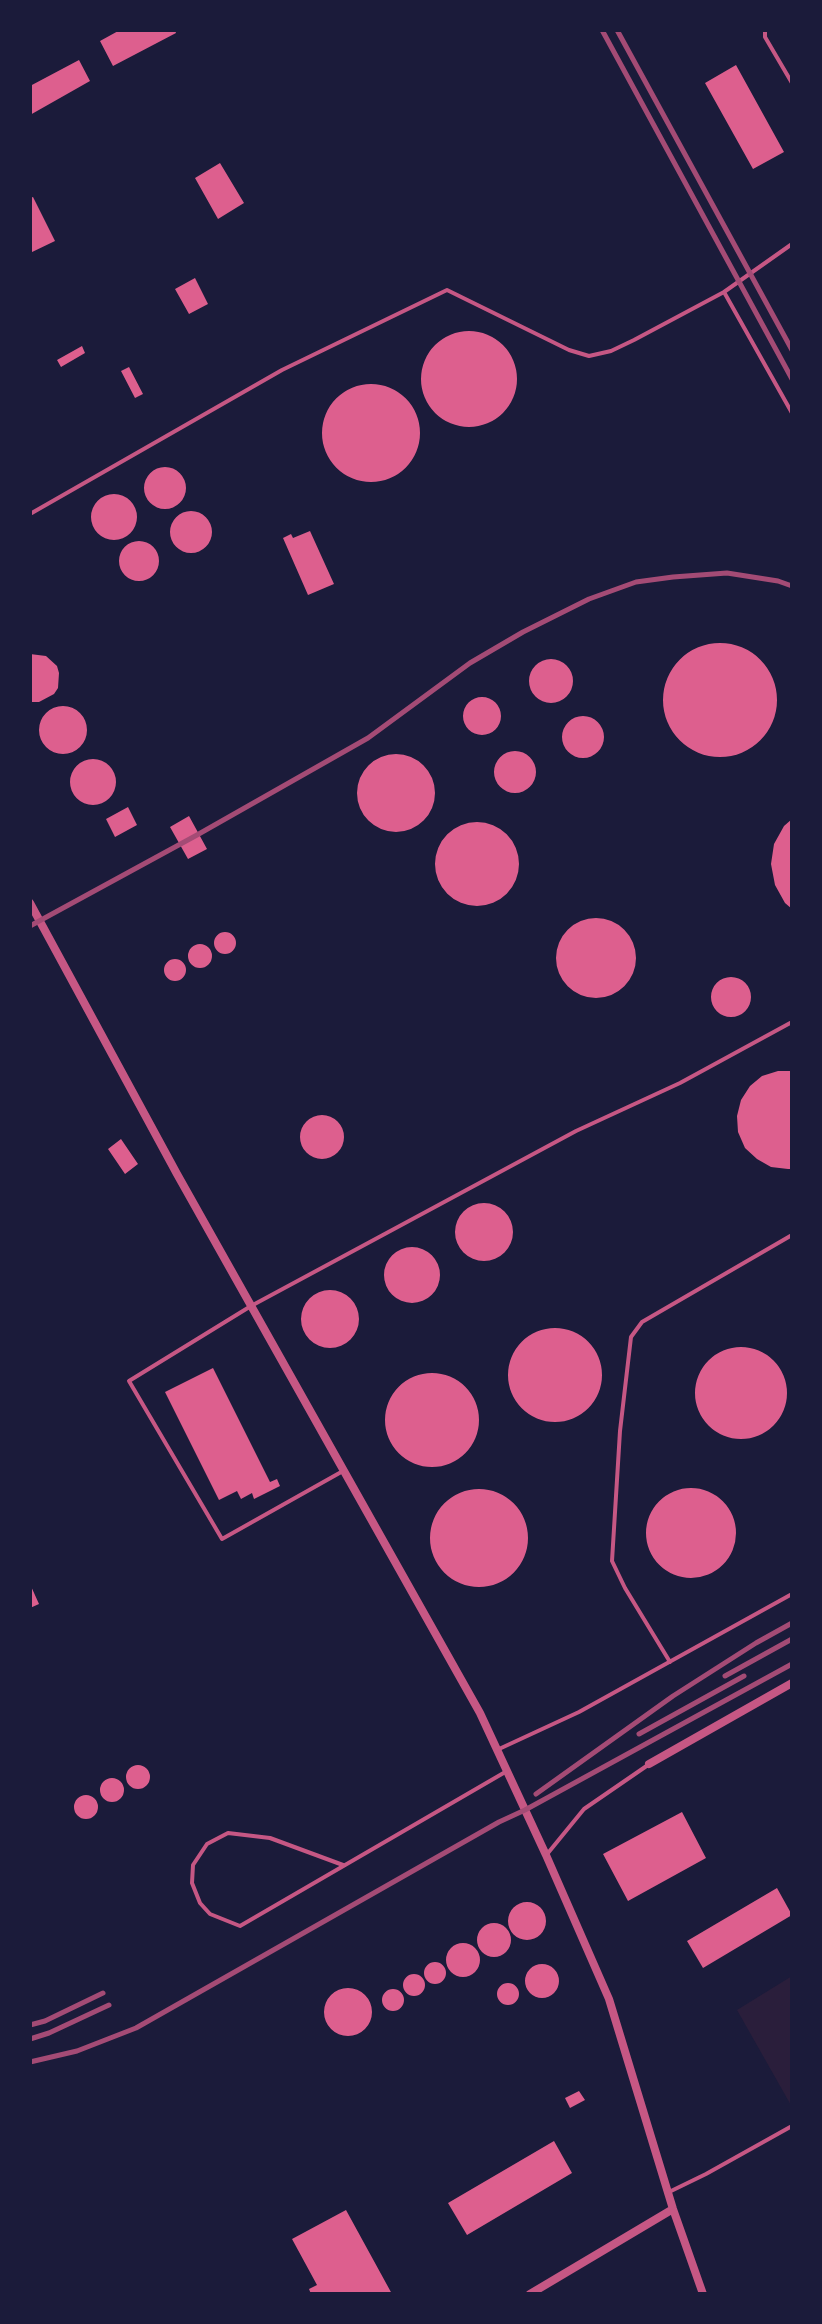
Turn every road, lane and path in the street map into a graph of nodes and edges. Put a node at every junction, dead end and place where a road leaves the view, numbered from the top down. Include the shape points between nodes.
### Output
1 (765, 30) edge
2 (792, 83) edge
3 (792, 244) edge
4 (724, 292) junction
5 (792, 413) edge
6 (30, 514) edge
7 (30, 903) edge
8 (792, 1022) edge
9 (792, 1235) edge
10 (251, 1306) junction
11 (343, 1471) junction
12 (792, 1594) edge
13 (670, 1662) junction
14 (792, 1683) edge
15 (497, 1750) junction
16 (649, 1764) joint
17 (507, 1771) junction
18 (546, 1855) junction
19 (343, 1865) junction
20 (792, 2126) edge
21 (669, 2192) junction
22 (673, 2209) junction
23 (530, 2294) edge
24 (703, 2294) edge

1 - 2 lane
3 - 4 lane
4 - 5 lane
4 - 6 lane via 611,351 589,356 447,290 282,370
7 - 10 street
8 - 10 lane
9 - 13 lane via 642,1322 631,1337 612,1561
10 - 11 street
10 - 11 lane via 129,1381 222,1539
11 - 15 street
12 - 13 lane
13 - 15 lane
14 - 16 street
15 - 17 street
16 - 18 lane via 584,1809
17 - 18 street
17 - 19 lane
18 - 21 street via 609,1999
19 - 19 lane via 240,1926 210,1914 192,1883 193,1865 207,1844 228,1833 270,1838
20 - 21 lane
21 - 22 street
22 - 23 street
22 - 24 street

